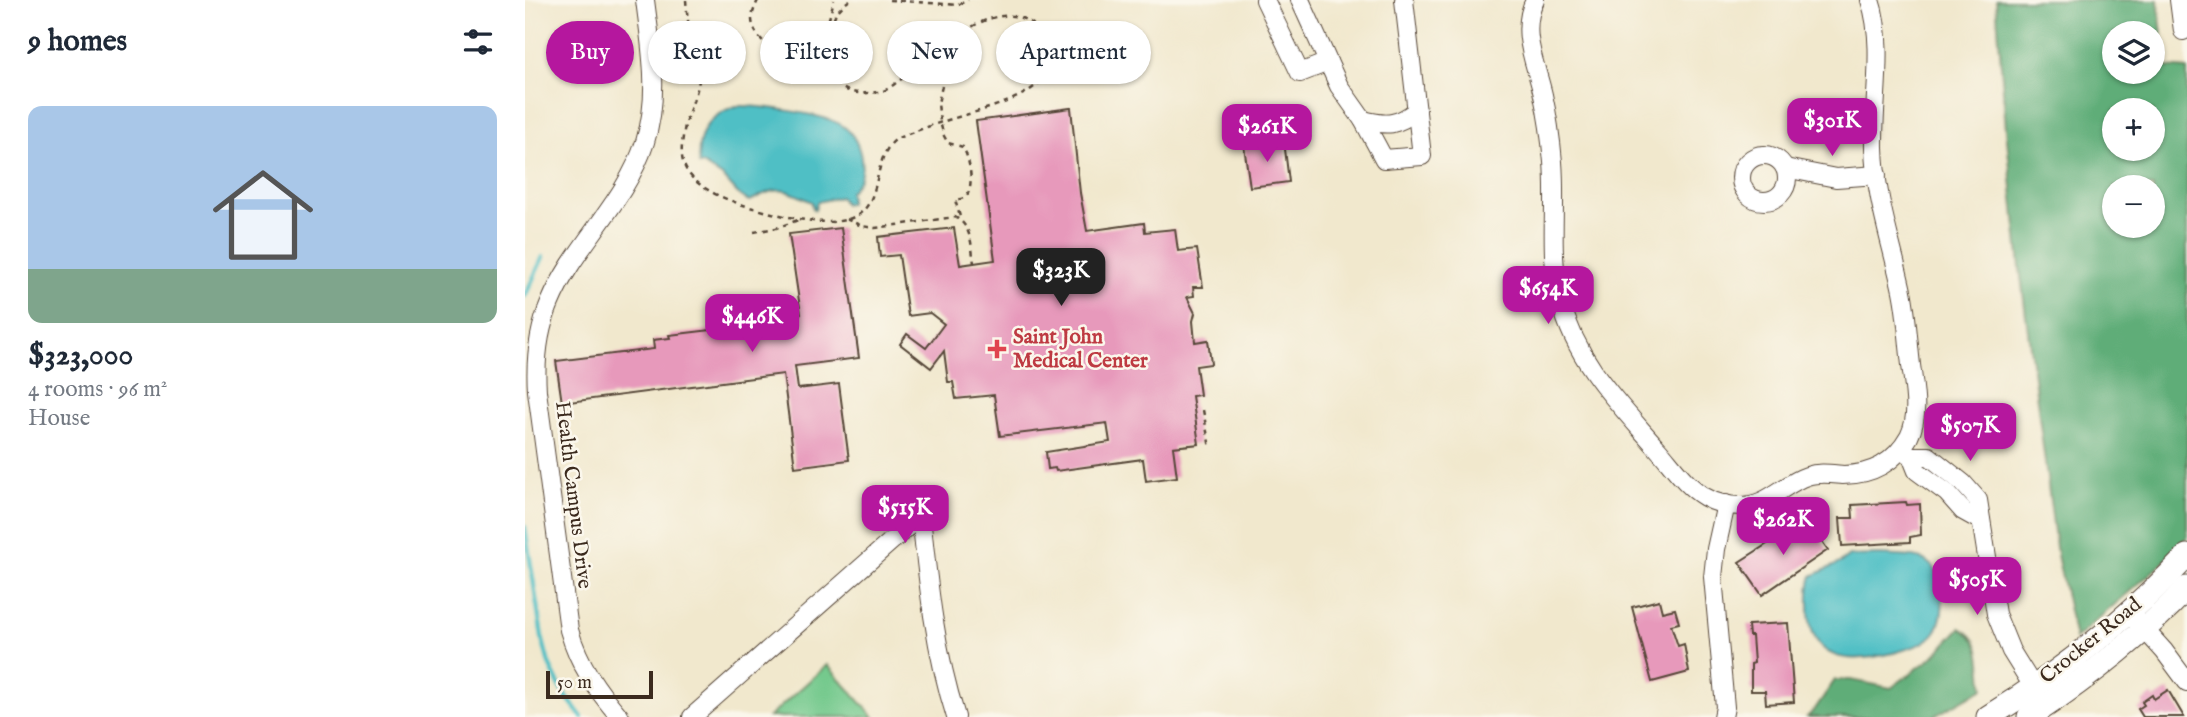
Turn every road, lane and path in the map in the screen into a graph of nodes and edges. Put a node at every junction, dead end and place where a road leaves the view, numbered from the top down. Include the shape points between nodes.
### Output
1 (645, 0) edge
2 (686, 0) edge
3 (758, 0) edge
4 (834, 0) edge
5 (850, 0) edge
6 (889, 0) edge
7 (968, 0) edge
8 (1265, 0) edge
9 (1300, 0) edge
10 (1404, 0) edge
11 (1870, 0) edge
12 (2179, 0) edge
13 (1532, 2) edge
14 (1028, 21) edge
15 (2183, 31) dead end
16 (1328, 62) junction
17 (1036, 84) edge
18 (942, 86) dead end
19 (1417, 110) junction
20 (1363, 120) junction
21 (940, 122) junction
22 (1785, 168) dead end
23 (1877, 175) junction
24 (846, 219) junction
25 (798, 220) junction
26 (961, 220) junction
27 (754, 232) dead end
28 (974, 263) dead end
29 (1203, 410) dead end
30 (1210, 448) dead end
31 (1906, 452) junction
32 (1726, 504) junction
33 (2187, 556) edge
34 (2187, 588) edge
35 (2136, 621) junction
36 (2187, 682) edge
37 (2034, 688) junction
38 (620, 717) edge
39 (692, 717) edge
40 (956, 717) edge
41 (1723, 717) edge
42 (1988, 717) edge
43 (2029, 717) edge

1 - 38 street, Health Campus Drive via 654,78 645,141 622,191 551,301 536,365 569,630 586,673
2 - 25 path via 699,78 682,146 686,170 700,185 738,204
3 - 4 path via 752,18 757,33 771,48 786,54 823,34
5 - 14 path via 835,16 831,41 832,73 839,86 848,90 884,91 978,23 1005,15
6 - 7 path via 958,5
8 - 16 street via 1300,73
9 - 16 street
10 - 19 street
11 - 23 street via 1876,35
12 - 15 street
13 - 32 street via 1528,35 1549,127 1555,190 1553,255 1567,322 1597,377 1687,482 1707,499
16 - 20 street
17 - 21 path via 994,106
18 - 21 path
19 - 20 street via 1387,125
19 - 20 street via 1422,156 1384,159
21 - 24 path via 893,141 870,198 860,213
21 - 26 path via 947,141 963,147 968,159 970,191 955,200
22 - 23 street via 1836,178
23 - 31 street via 1904,304 1915,399
24 - 25 path
24 - 26 path via 871,228 952,216
25 - 27 path
26 - 28 path via 968,228
29 - 30 path
31 - 32 street via 1872,471 1805,476 1756,504
31 - 37 street via 1917,471 1981,521 1999,622
32 - 41 street via 1713,577
33 - 35 main road, Crocker Road
34 - 35 main road, Crocker Road
35 - 36 street
35 - 37 main road, Crocker Road via 2092,645
35 - 43 main road, Crocker Road via 2089,674
37 - 42 main road, Crocker Road
39 - 40 street via 921,515 936,639

